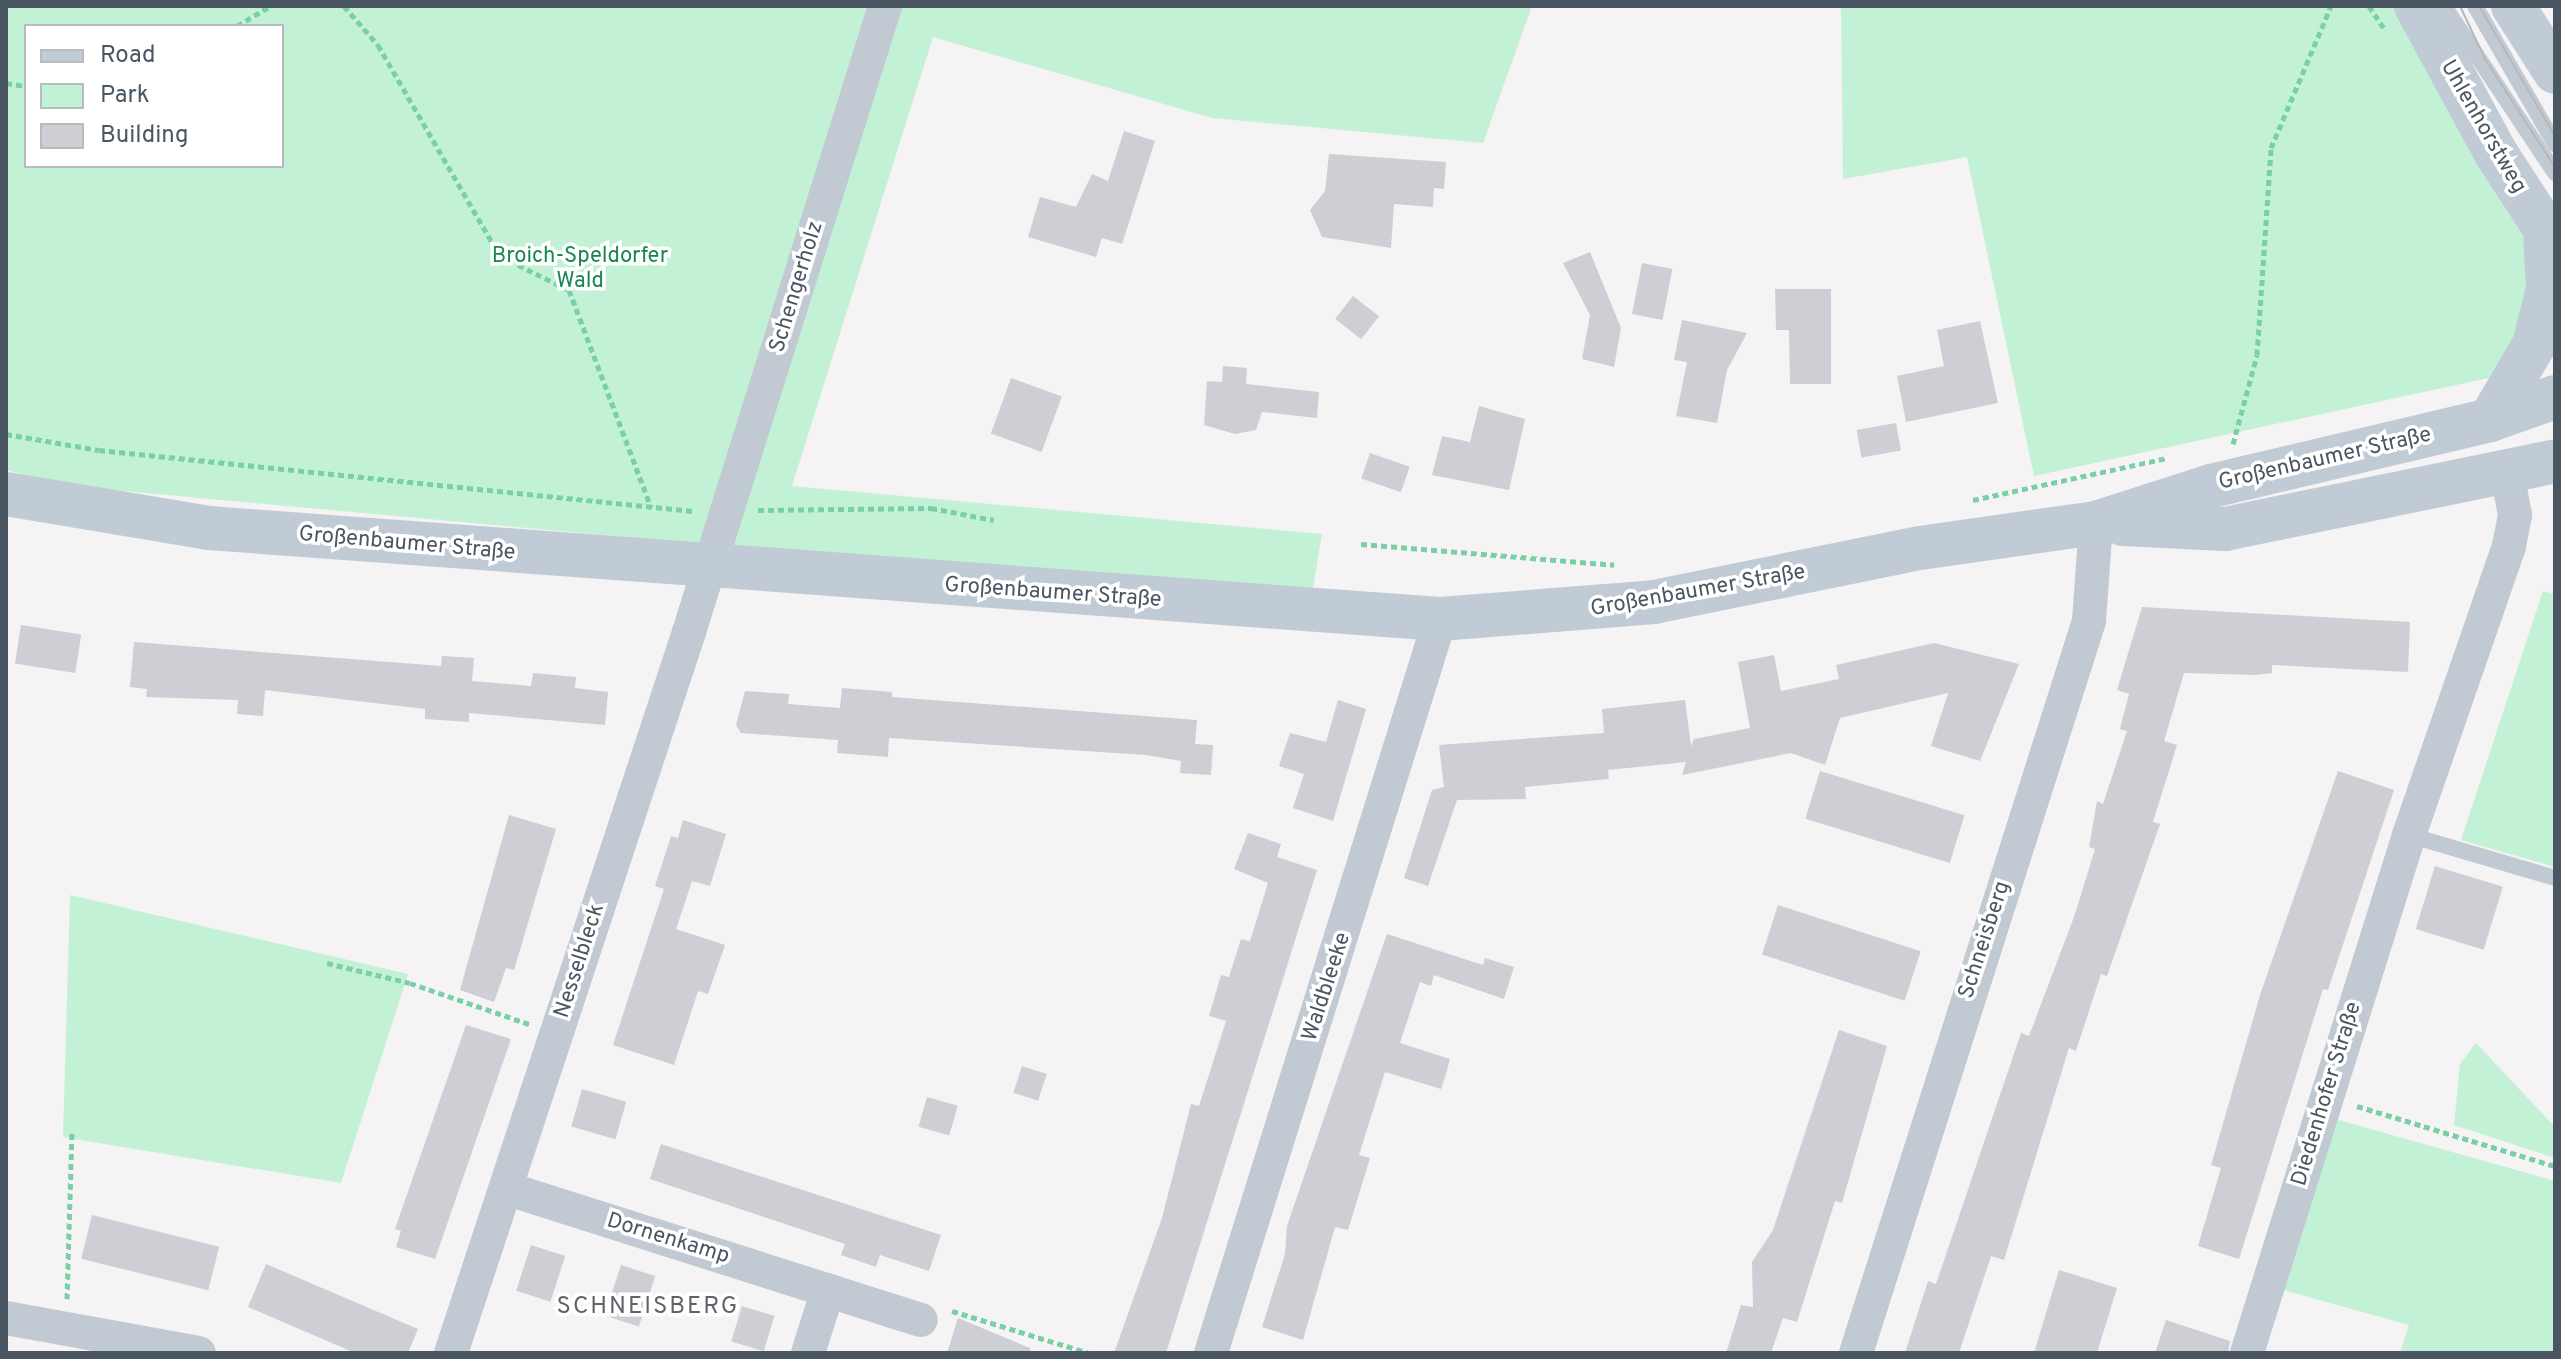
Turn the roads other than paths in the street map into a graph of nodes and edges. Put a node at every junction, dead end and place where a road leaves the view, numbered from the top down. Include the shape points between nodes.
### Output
1 (885, 6) edge
2 (2416, 6) edge
3 (2444, 6) edge
4 (2475, 6) edge
5 (2513, 6) edge
6 (2555, 72) edge
7 (2555, 144) edge
8 (2555, 173) edge
9 (2550, 237) edge
10 (2555, 397) edge
11 (2490, 420) junction
12 (2555, 461) edge
13 (2507, 473) junction
14 (6, 494) edge
15 (2096, 523) junction
16 (709, 569) junction
17 (1440, 619) junction
18 (2409, 835) junction
19 (2555, 878) edge
20 (508, 1189) junction
21 (828, 1290) junction
22 (6, 1318) edge
23 (921, 1320) road end
24 (199, 1353) edge
25 (451, 1353) edge
26 (808, 1353) edge
27 (1211, 1353) edge
28 (1856, 1353) edge
29 (2247, 1353) edge

1 - 16 street, Schengerholz
2 - 9 street, Uhlenhorstweg
3 - 8 lane
4 - 7 lane
5 - 6 street
9 - 11 street via 2548,289 2534,345
10 - 11 street, Großenbaumer Straße
11 - 15 street, Großenbaumer Straße via 2211,486
12 - 13 street, Großenbaumer Straße
13 - 15 street, Großenbaumer Straße via 2225,529
13 - 18 street, Diedenhofer Straße via 2515,515 2509,546
14 - 16 street, Großenbaumer Straße via 209,528
15 - 17 street, Großenbaumer Straße via 1920,548 1654,602
15 - 28 street, Schneisberg via 2089,621
16 - 17 street, Großenbaumer Straße
16 - 20 street, Nesselbleck
17 - 27 street, Waldbleeke
18 - 19 lane
18 - 29 street, Diedenhofer Straße
20 - 21 street, Dornenkamp
20 - 25 street, Nesselbleck
21 - 23 street, Dornenkamp
21 - 26 street
22 - 24 street

